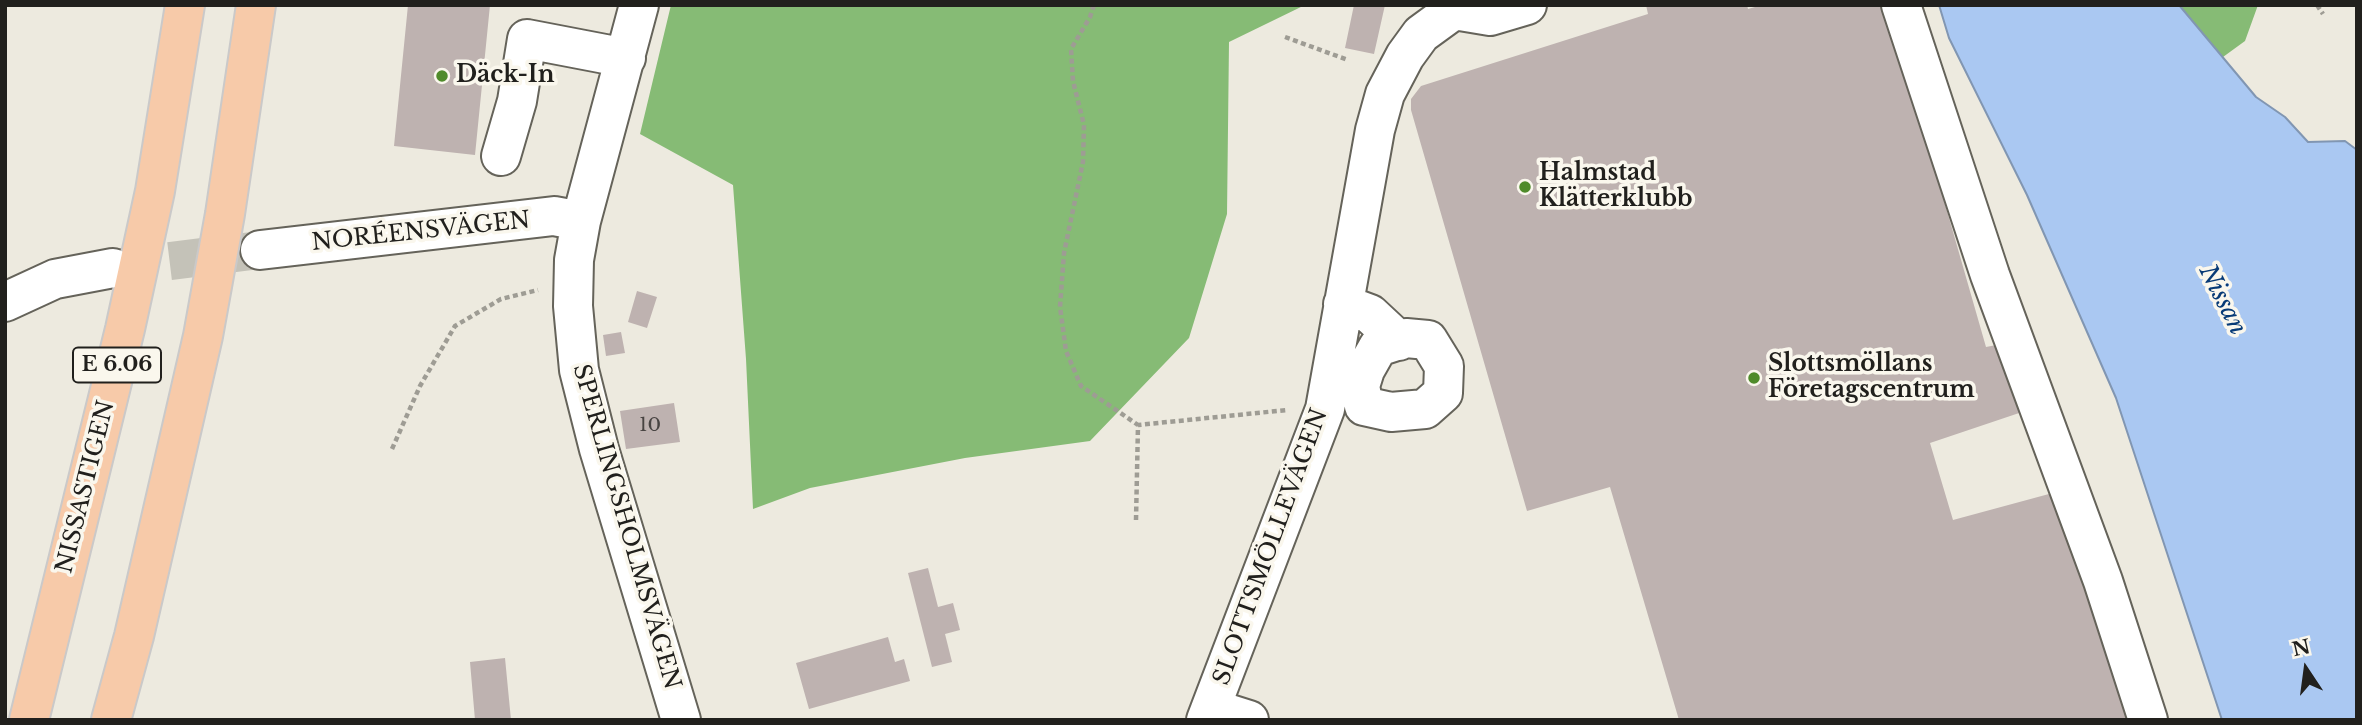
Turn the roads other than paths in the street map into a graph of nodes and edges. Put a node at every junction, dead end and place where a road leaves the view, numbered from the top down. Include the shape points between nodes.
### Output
1 (185, 5) edge
2 (256, 5) edge
3 (639, 5) edge
4 (1527, 5) edge
5 (1901, 5) edge
6 (1453, 8) edge
7 (626, 58) junction
8 (501, 156) dead end
9 (581, 221) junction
10 (260, 250) tunnel mouth
11 (113, 268) tunnel mouth
12 (5, 302) edge
13 (1343, 304) junction
14 (1399, 341) dead end
15 (1209, 714) edge
16 (29, 720) edge
17 (111, 720) edge
18 (681, 720) edge
19 (1249, 720) edge
20 (2148, 720) edge

1 - 16 highway, NISSASTIGEN / E 6.06 via 155,191 125,329
2 - 17 highway, E 6.06 via 202,336
3 - 7 street, SPERLINGSHOLMSVÄGEN
4 - 6 street via 1490,16
5 - 20 street via 1990,275 2103,581
6 - 13 street, SLOTTSMÖLLEVÄGEN via 1421,34 1385,94
7 - 8 street via 527,40
7 - 9 street, SPERLINGSHOLMSVÄGEN
9 - 10 street, NORÉENSVÄGEN via 554,216
9 - 18 street, SPERLINGSHOLMSVÄGEN via 573,282 579,370
11 - 12 street via 55,279
13 - 14 street via 1370,314
13 - 15 street, SLOTTSMÖLLEVÄGEN via 1325,408
15 - 19 street

